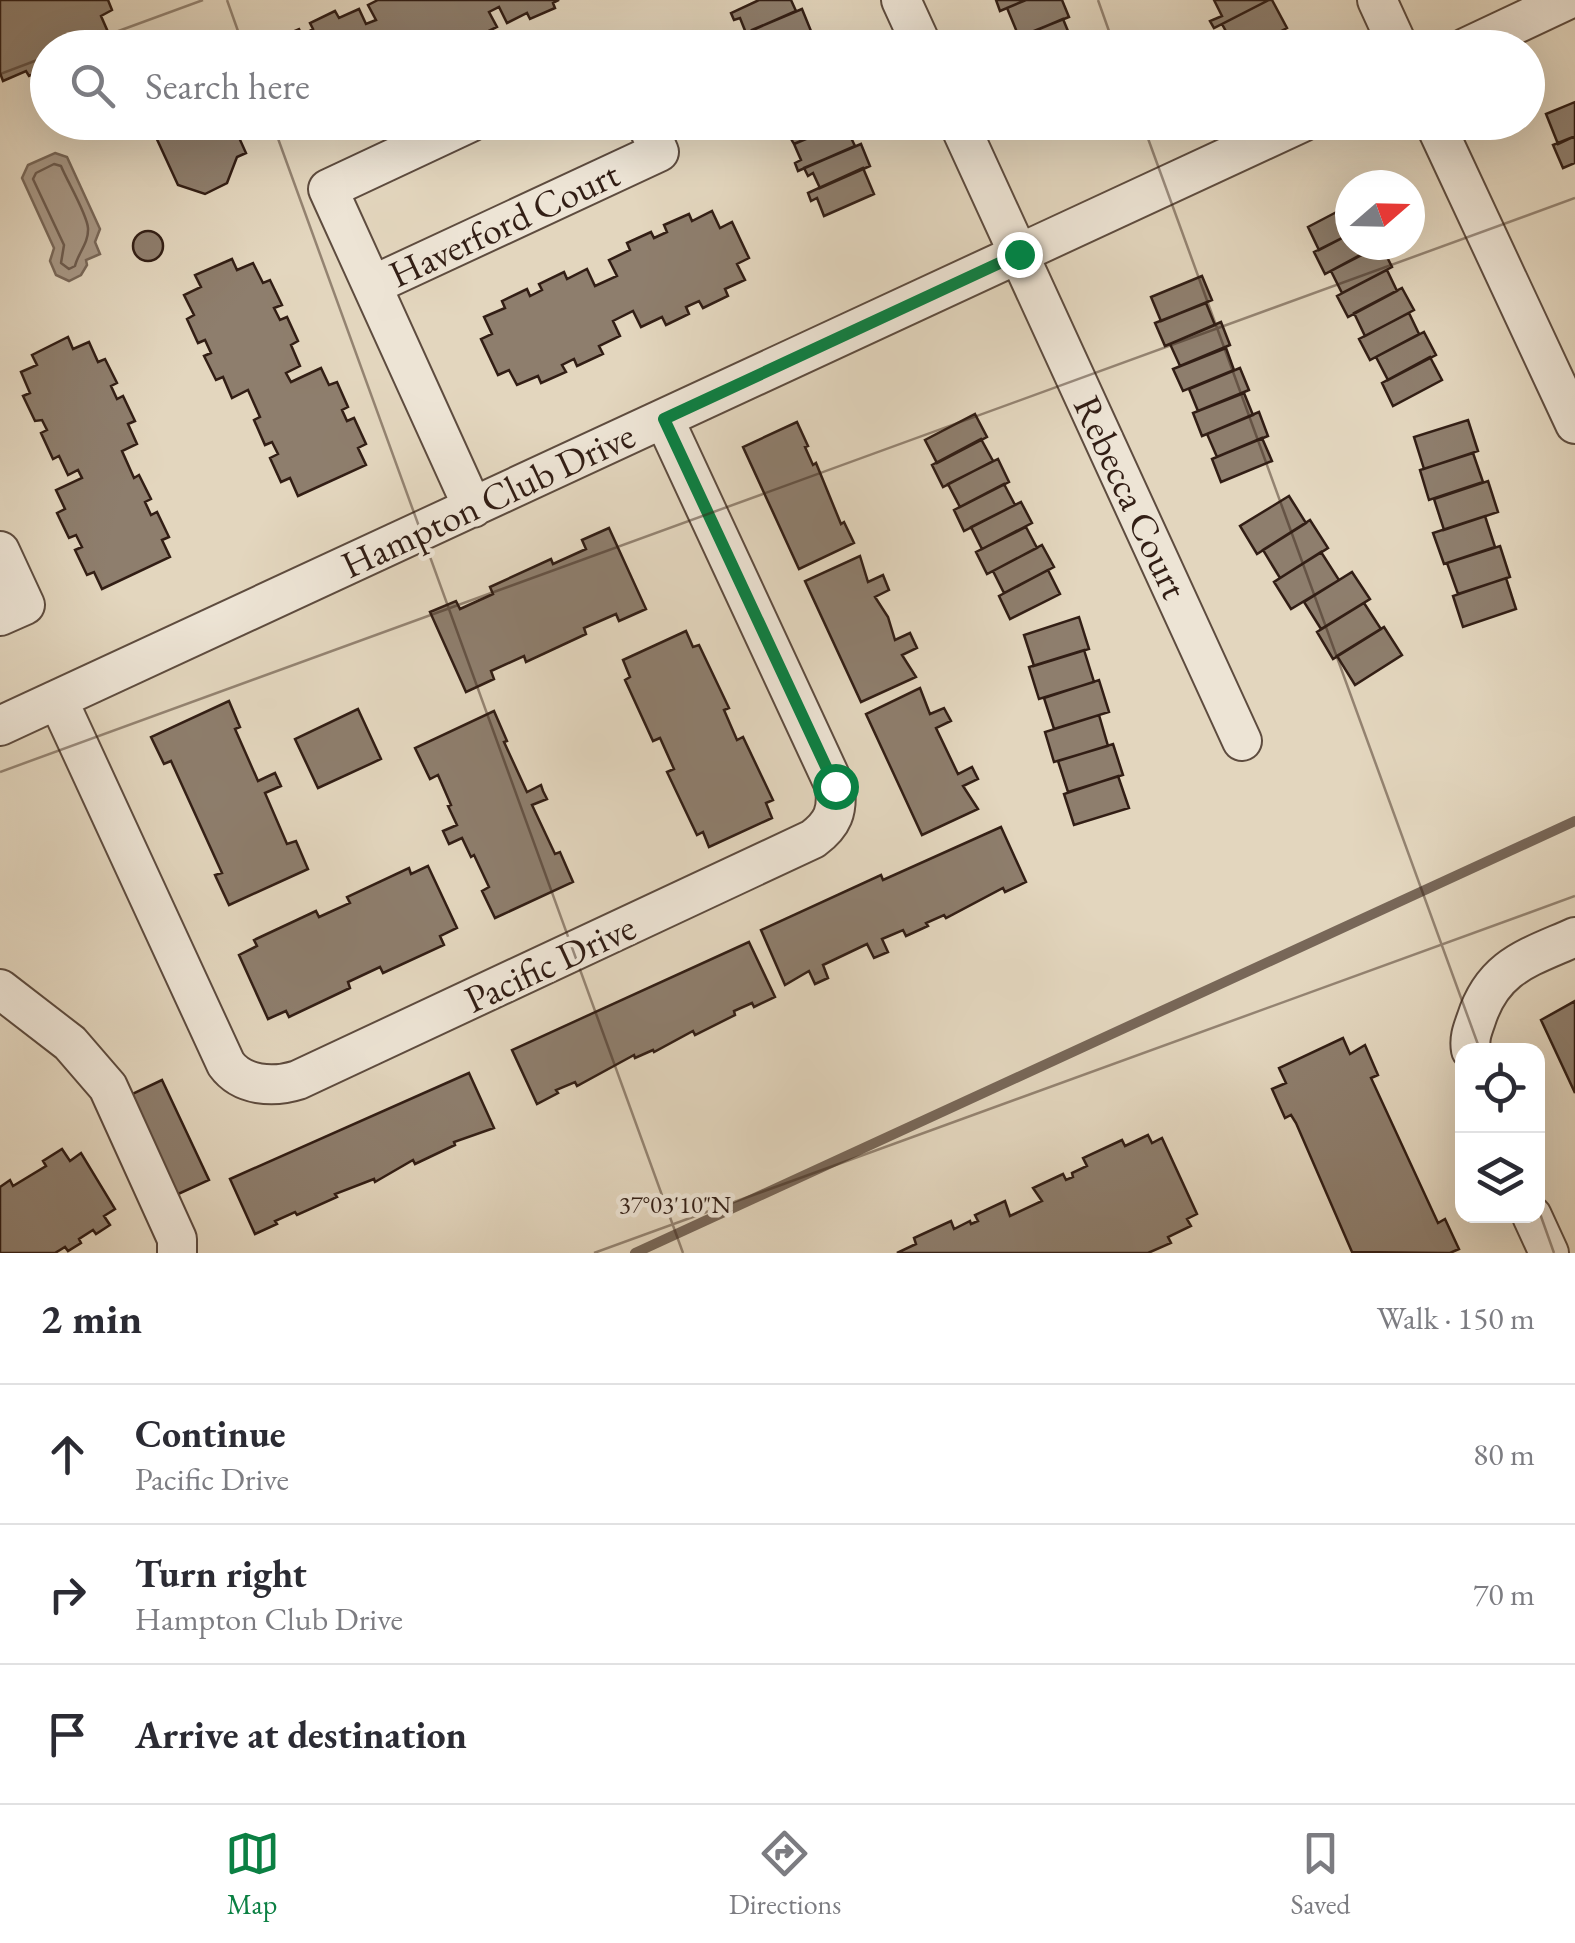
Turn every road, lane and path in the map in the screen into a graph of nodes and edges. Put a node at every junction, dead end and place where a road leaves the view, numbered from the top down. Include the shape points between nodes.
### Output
1 (901, 0) edge
2 (1377, 0) edge
3 (1567, 0) edge
4 (915, 30) edge
5 (1391, 30) edge
6 (1503, 30) edge
7 (433, 140) edge
8 (654, 140) edge
9 (966, 140) edge
10 (1264, 140) edge
11 (1442, 140) edge
12 (1019, 254) junction
13 (373, 285) junction
14 (664, 419) junction
15 (1575, 424) edge
16 (473, 508) junction
17 (0, 551) edge
18 (0, 616) edge
19 (58, 700) junction
20 (0, 726) edge
21 (1242, 741) dead end
22 (1575, 936) edge
23 (0, 989) edge
24 (1470, 1043) edge
25 (1535, 1223) edge
26 (177, 1253) edge
27 (1550, 1253) edge

1 - 4 street
2 - 5 street
3 - 6 street
7 - 13 street, Haverford Court via 328,189
8 - 13 street, Haverford Court via 659,152
9 - 12 street, Rebecca Court
10 - 12 street, Hampton Club Drive
11 - 15 street
12 - 14 street, Hampton Club Drive
12 - 21 street, Rebecca Court
13 - 16 street, Haverford Court
14 - 16 street, Hampton Club Drive
14 - 19 street, Pacific Drive via 835,786 832,822 814,839 298,1080 248,1082 232,1072
16 - 19 street, Hampton Club Drive
17 - 18 street via 25,604
19 - 20 street, Hampton Club Drive
22 - 24 street via 1519,962 1484,992
23 - 26 street via 70,1043 108,1088 177,1239
25 - 27 street

